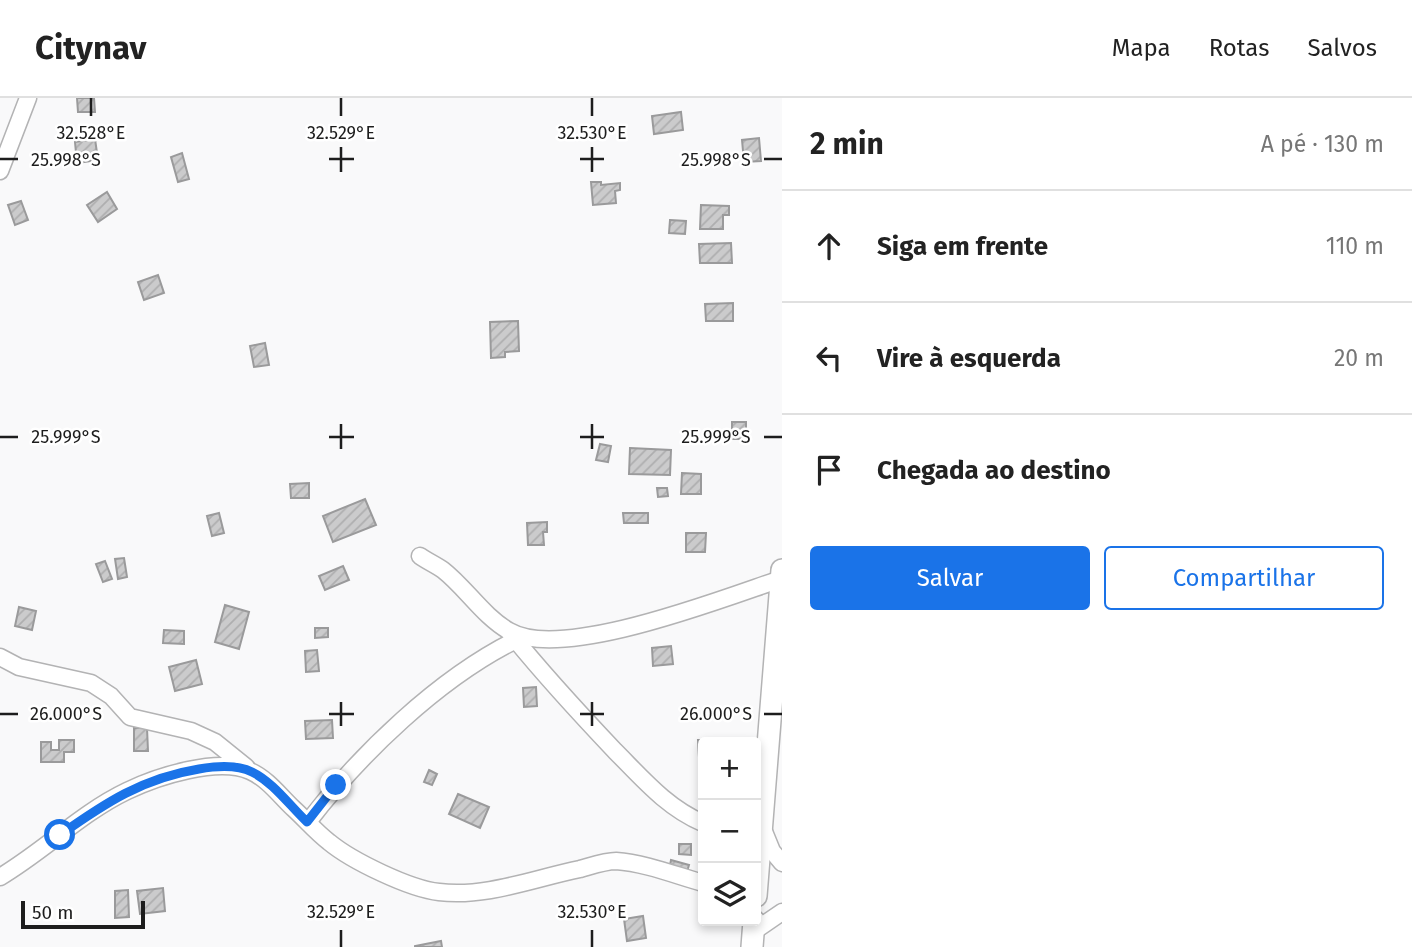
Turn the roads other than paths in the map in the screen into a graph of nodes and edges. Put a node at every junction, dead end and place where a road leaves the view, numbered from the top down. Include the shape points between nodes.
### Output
1 (28, 98) edge
2 (0, 171) edge
3 (420, 556) dead end
4 (782, 570) edge
5 (781, 579) edge
6 (513, 636) junction
7 (0, 657) edge
8 (251, 771) junction
9 (761, 801) edge
10 (698, 820) edge
11 (307, 822) junction
12 (761, 838) edge
13 (782, 863) edge
14 (0, 877) edge
15 (698, 881) edge
16 (782, 912) edge
17 (753, 933) edge

1 - 2 street
3 - 6 street via 442,570
4 - 5 street
5 - 6 street via 615,632 564,639
5 - 9 street
6 - 10 street via 652,788
6 - 11 street via 436,692 336,785
7 - 8 street via 19,667 91,683 111,695 130,717 191,731 215,742
8 - 11 street
8 - 14 street via 216,766 154,779 125,791
11 - 15 street via 352,858 436,892 501,888 613,861
12 - 13 street
16 - 17 street

